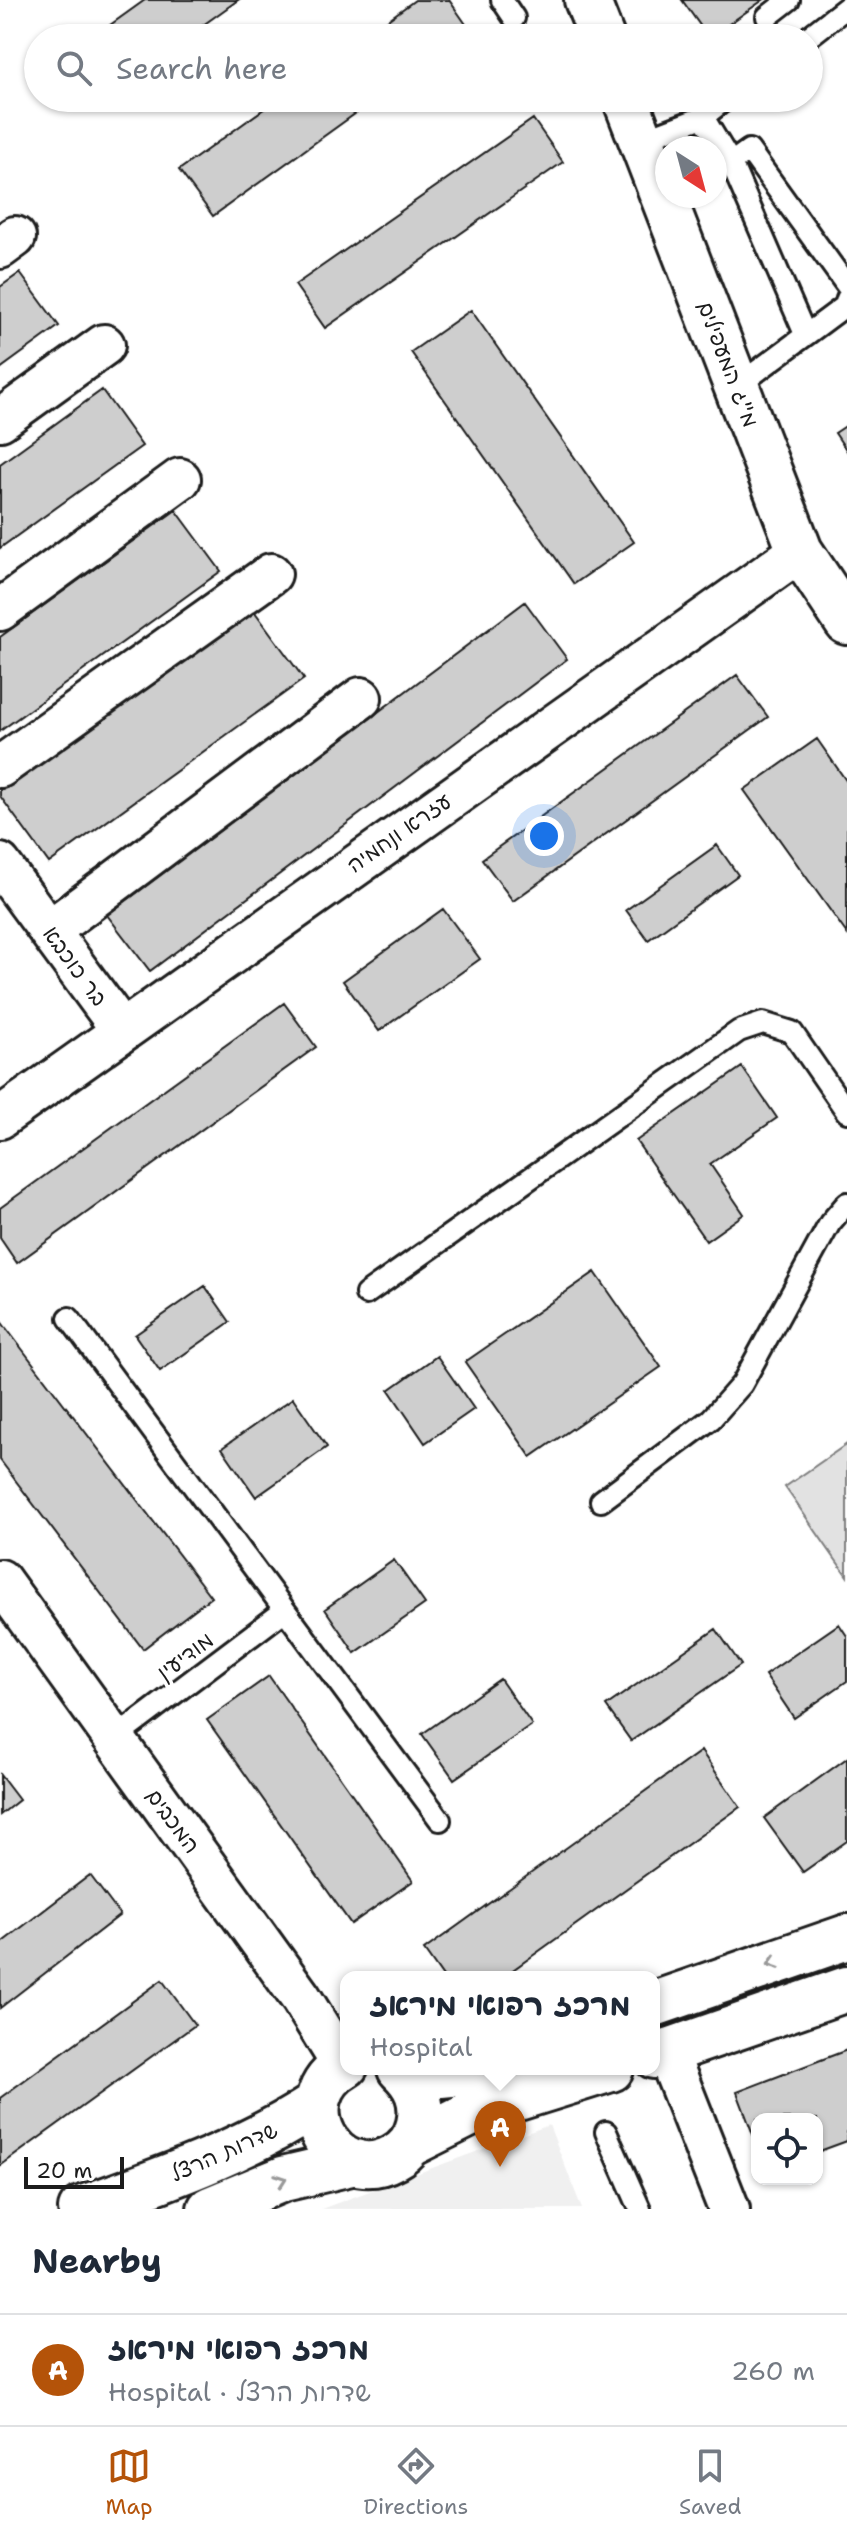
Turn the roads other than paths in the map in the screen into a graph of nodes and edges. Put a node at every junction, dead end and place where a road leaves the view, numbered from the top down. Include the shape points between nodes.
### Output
1 (502, 0) edge
2 (587, 0) edge
3 (789, 0) edge
4 (847, 7) edge
5 (767, 17) dead end
6 (514, 18) dead end
7 (596, 24) edge
8 (823, 26) edge
9 (631, 112) edge
10 (709, 112) edge
11 (703, 117) junction
12 (642, 140) junction
13 (731, 163) junction
14 (847, 286) edge
15 (847, 299) edge
16 (805, 334) junction
17 (104, 345) dead end
18 (736, 387) junction
19 (0, 420) edge
20 (180, 479) dead end
21 (800, 551) junction
22 (271, 574) dead end
23 (0, 610) edge
24 (847, 622) edge
25 (361, 698) dead end
26 (0, 767) edge
27 (0, 864) edge
28 (49, 931) junction
29 (121, 1029) junction
30 (847, 1112) edge
31 (0, 1118) edge
32 (847, 1203) edge
33 (366, 1294) dead end
34 (69, 1318) dead end
35 (601, 1501) dead end
36 (0, 1580) edge
37 (284, 1611) junction
38 (114, 1739) junction
39 (440, 1820) dead end
40 (847, 1937) edge
41 (847, 1989) edge
42 (660, 2002) edge
43 (661, 2054) edge
44 (340, 2059) edge
45 (340, 2069) edge
46 (406, 2075) edge
47 (592, 2075) edge
48 (317, 2104) junction
49 (606, 2132) dead end
50 (410, 2144) junction
51 (355, 2162) junction
52 (81, 2209) edge
53 (210, 2209) edge
54 (640, 2209) edge
55 (729, 2209) edge

1 - 6 lane
2 - 7 main road
3 - 5 lane
4 - 8 lane
9 - 12 main road, מ"ג המעפילים
10 - 11 lane
11 - 12 lane
11 - 13 lane
12 - 18 main road, מ"ג המעפילים
13 - 14 lane via 749,150
13 - 16 lane
15 - 16 lane via 845,306
16 - 18 lane
17 - 19 street
18 - 21 main road, מ"ג המעפילים
20 - 23 street
21 - 24 main road, מ"ג המעפילים
21 - 29 street, עזרא ונחמיה
22 - 26 street
25 - 28 street
27 - 28 street, בר כוכבא
28 - 29 street, בר כוכבא
29 - 31 street, עזרא ונחמיה
30 - 33 lane via 792,1032 763,1023 739,1031
32 - 35 lane via 830,1223 742,1384 711,1419
34 - 37 lane
36 - 38 street, המכבים
37 - 38 lane, מודיעין
37 - 39 lane
38 - 44 street, המכבים
40 -> 42 main road
41 - 43 main road
43 - 55 street
45 - 48 main road via 322,2089
46 - 50 main road via 419,2094 422,2111
47 - 50 main road via 476,2111
48 - 51 main road via 322,2134
48 - 52 main road, שדרות הרצל via 220,2159
49 - 54 lane
50 - 51 main road via 385,2161
53 -> 51 main road via 283,2179

